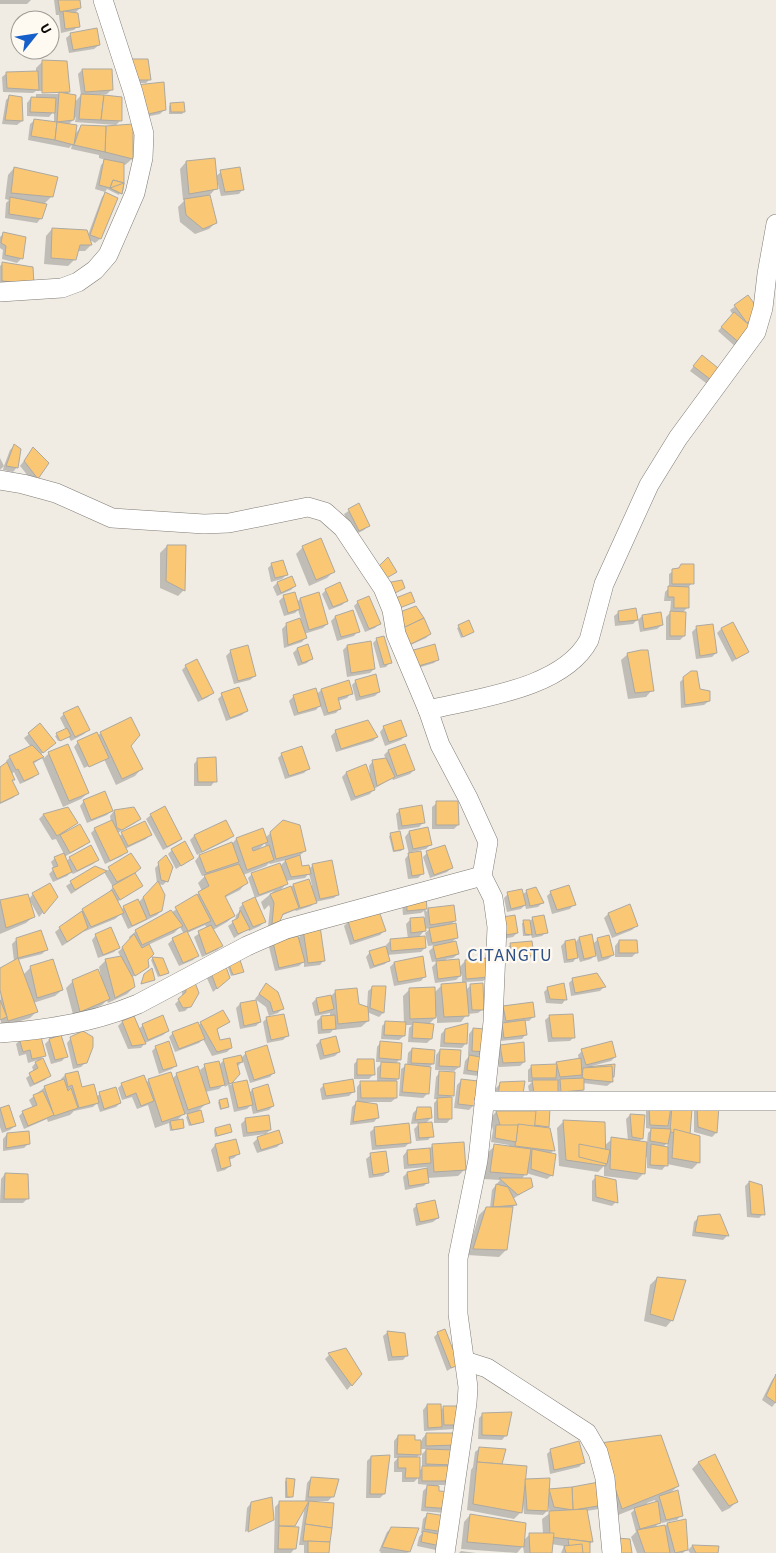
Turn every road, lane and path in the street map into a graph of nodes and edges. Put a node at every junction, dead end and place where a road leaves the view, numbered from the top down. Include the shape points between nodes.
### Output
1 (103, 0) edge
2 (776, 224) edge
3 (0, 292) edge
4 (0, 480) edge
5 (428, 710) junction
6 (482, 876) junction
7 (0, 1033) edge
8 (484, 1101) junction
9 (776, 1101) edge
10 (465, 1361) junction
11 (445, 1553) edge
12 (612, 1553) edge

1 - 3 street via 144,134 143,158 135,193 108,255 95,270 62,288
2 - 5 street via 763,308 756,332 678,438 649,485 604,584 586,646 563,668 537,682
4 - 5 street via 56,493 112,518 122,519 204,524 229,523 308,507 326,512 343,528 383,588 392,610 396,634
5 - 6 street via 440,745 488,842
6 - 7 street via 286,929 120,1012 90,1020
6 - 8 street via 493,898 497,926
8 - 9 street
8 - 10 street via 478,1160 458,1258 458,1314
10 - 11 street via 467,1403
10 - 12 street via 487,1368 587,1434 598,1452 605,1478

